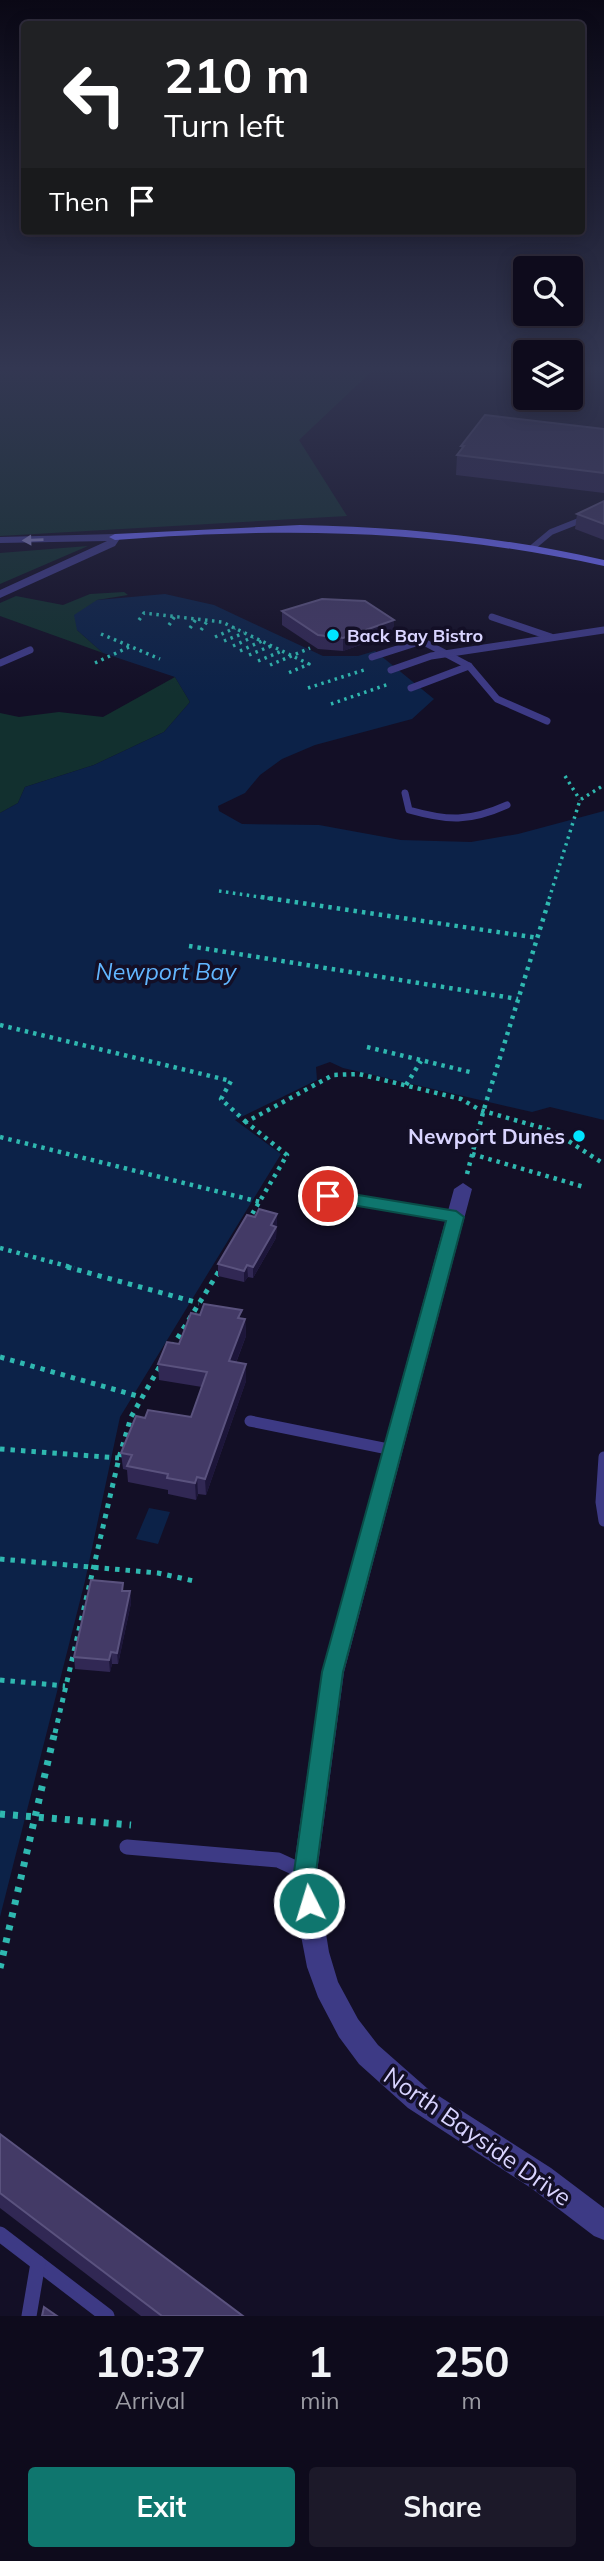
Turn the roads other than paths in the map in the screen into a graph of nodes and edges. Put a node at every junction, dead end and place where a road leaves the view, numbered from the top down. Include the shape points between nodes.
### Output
1 (604, 511) edge
2 (115, 537) junction
3 (0, 540) edge
4 (533, 547) junction
5 (604, 563) edge
6 (0, 594) edge
7 (492, 617) dead end
8 (604, 630) edge
9 (555, 638) junction
10 (30, 650) dead end
11 (445, 653) junction
12 (372, 657) dead end
13 (0, 663) edge
14 (469, 666) junction
15 (391, 670) dead end
16 (411, 688) dead end
17 (547, 721) dead end
18 (405, 793) dead end
19 (507, 805) dead end
20 (463, 1189) road end
21 (328, 1196) dead end
22 (456, 1217) junction
23 (250, 1421) dead end
24 (393, 1450) junction
25 (604, 1457) edge
26 (604, 1521) edge
27 (127, 1847) dead end
28 (305, 1872) junction
29 (604, 2226) edge
30 (0, 2234) edge
31 (38, 2263) junction
32 (29, 2316) edge
33 (107, 2316) edge

1 - 4 lane via 551,532
2 -> 3 street
2 - 4 street via 196,529 341,526 430,532
2 - 6 street via 111,544
4 - 5 street
7 - 9 lane
8 - 9 lane
9 - 11 lane
10 - 13 lane
11 - 12 lane via 422,641
11 - 14 lane
11 - 15 lane
14 - 16 lane
14 - 17 lane via 497,699
18 - 19 lane via 409,810 444,820 481,818
20 - 22 street, North Bayside Drive
21 - 22 lane
22 - 24 street, North Bayside Drive
23 - 24 lane
24 - 28 street, North Bayside Drive via 333,1672
25 - 26 lane
27 - 28 lane via 278,1860
28 - 29 street, North Bayside Drive via 315,1944 330,1996 374,2064 441,2116 534,2173
30 - 31 lane
31 - 32 lane
31 - 33 lane

